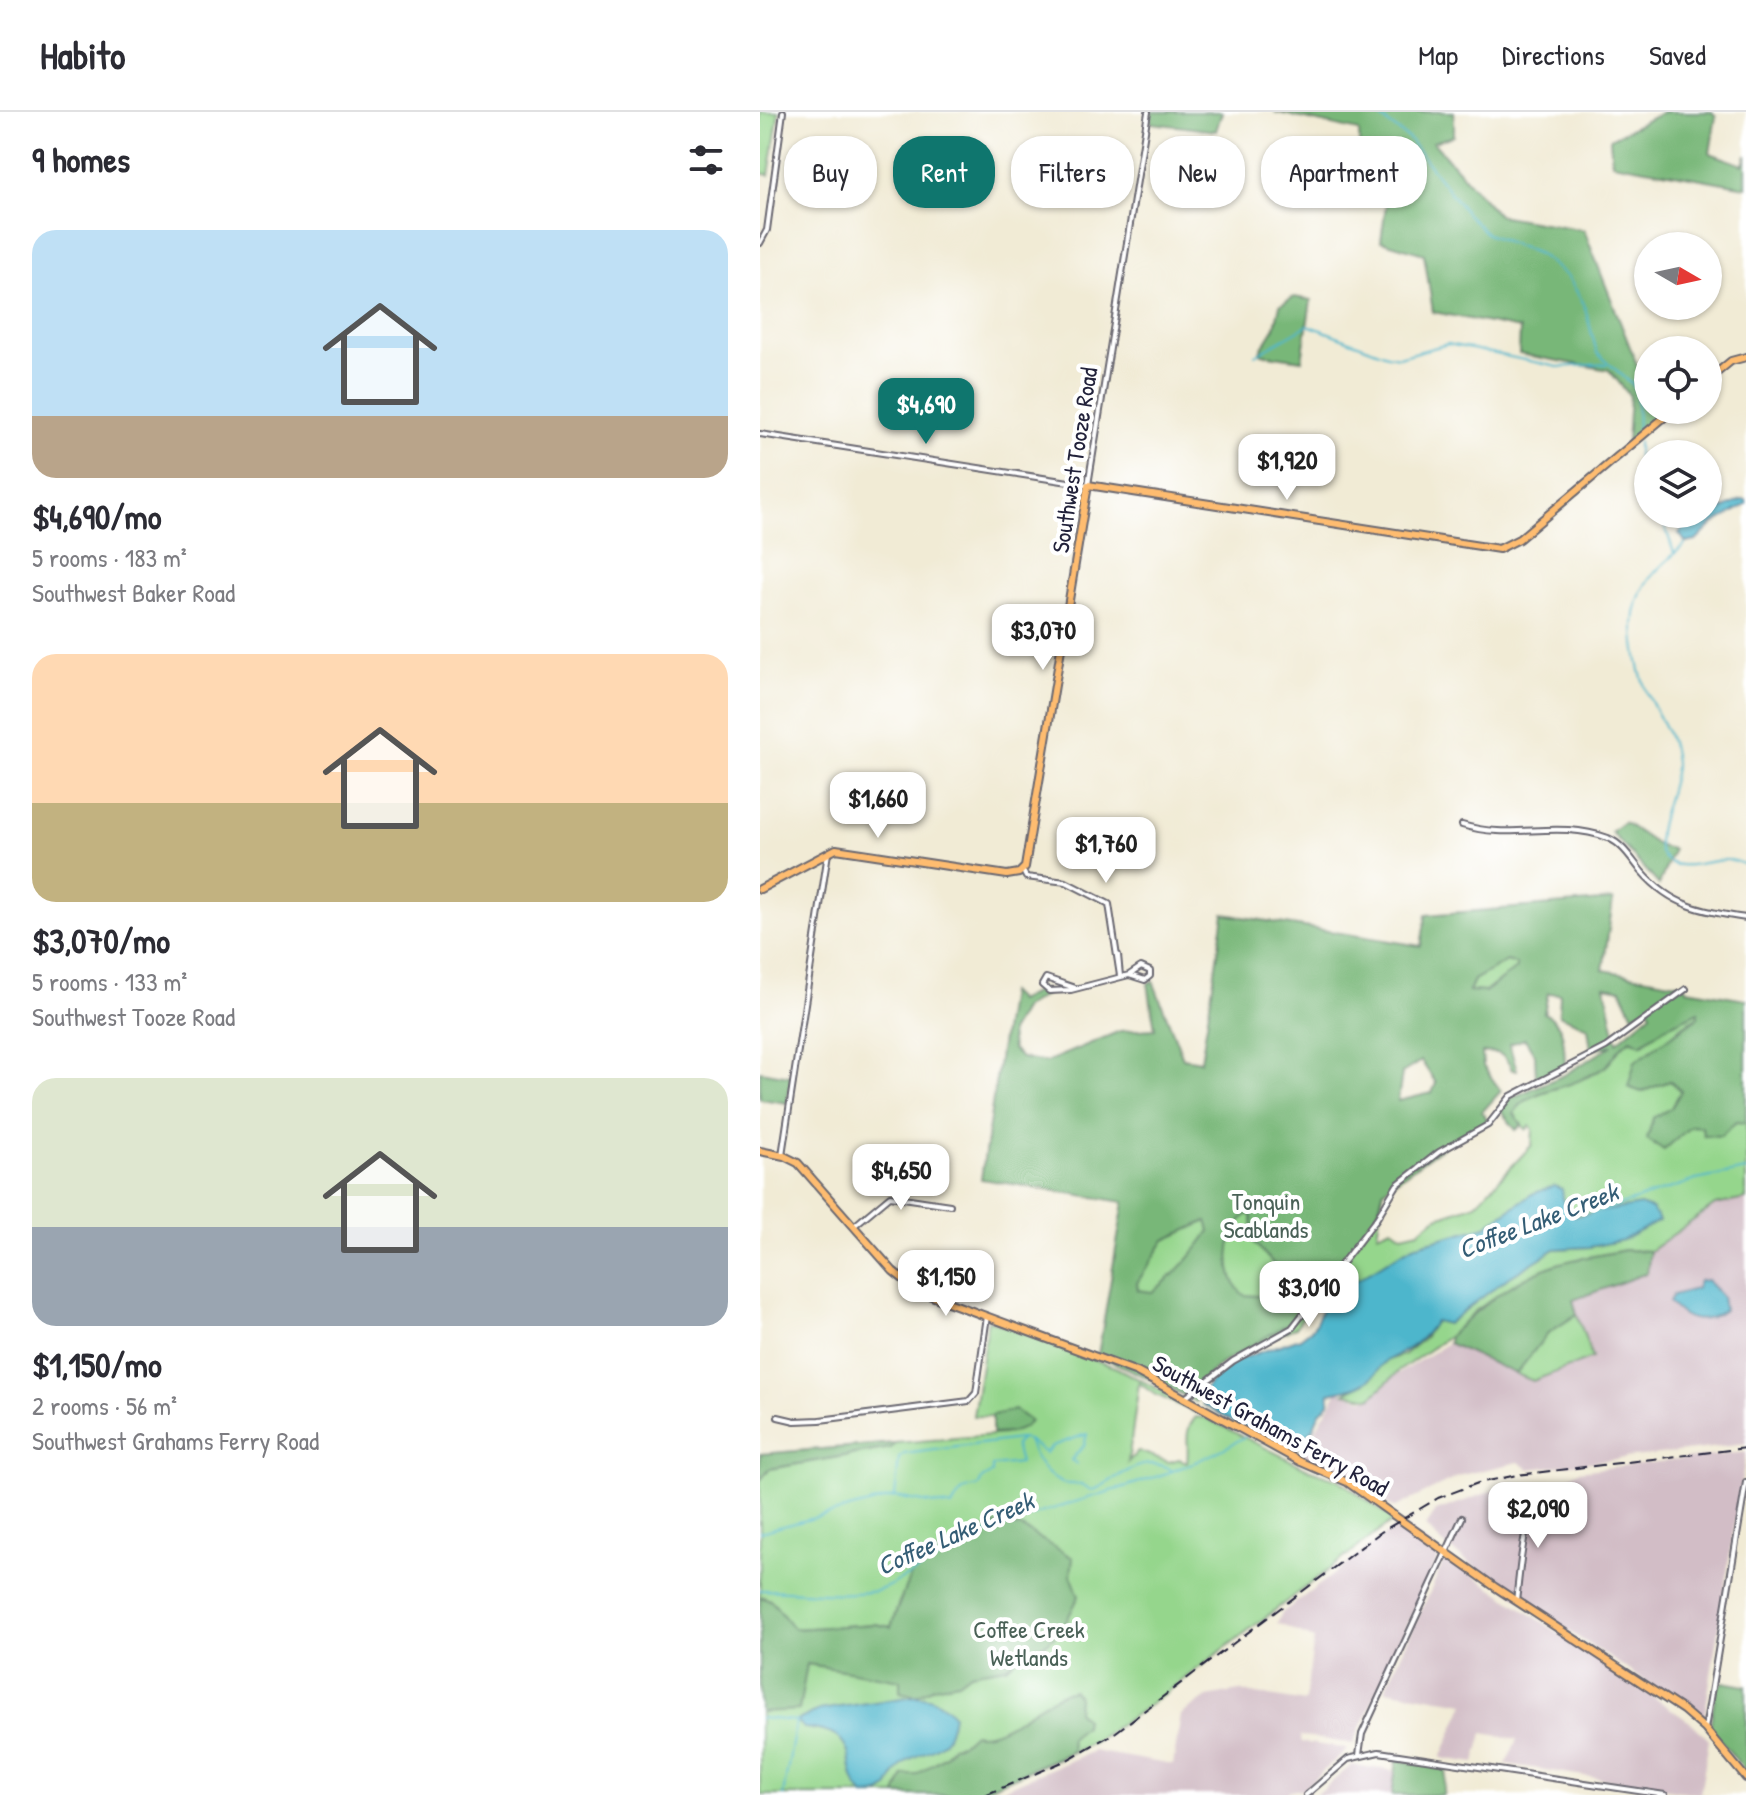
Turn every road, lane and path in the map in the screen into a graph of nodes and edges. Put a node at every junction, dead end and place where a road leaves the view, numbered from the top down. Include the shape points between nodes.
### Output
1 (783, 112) edge
2 (1148, 112) edge
3 (760, 243) edge
4 (1746, 357) edge
5 (1722, 368) edge
6 (1656, 424) edge
7 (760, 434) edge
8 (1088, 485) junction
9 (1462, 825) dead end
10 (828, 851) junction
11 (1023, 870) junction
12 (760, 889) edge
13 (1746, 918) edge
14 (1129, 975) junction
15 (1120, 976) junction
16 (1075, 988) junction
17 (1686, 989) dead end
18 (760, 1151) edge
19 (782, 1155) junction
20 (950, 1205) dead end
21 (854, 1226) junction
22 (987, 1316) junction
23 (1185, 1398) junction
24 (778, 1417) dead end
25 (1746, 1482) edge
26 (1549, 1488) dead end
27 (1462, 1518) dead end
28 (1445, 1551) junction
29 (1516, 1601) junction
30 (1705, 1729) junction
31 (1359, 1755) junction
32 (1746, 1778) edge
33 (1306, 1795) edge
34 (1665, 1795) edge

1 - 3 street via 767,230
2 - 8 street, Southwest Tooze Road
4 - 5 main road
6 - 8 main road via 1519,539 1499,549
7 - 8 street
8 - 11 main road, Southwest Tooze Road via 1030,854
9 - 13 street via 1499,832 1565,827 1593,833 1617,843 1657,888 1681,905
10 - 11 main road via 1007,875
10 - 12 main road
10 - 19 street
11 - 15 street via 1026,877 1066,882 1104,899 1112,910
14 - 14 street via 1145,980 1150,971 1141,967
14 - 15 street
15 - 16 street
16 - 16 street via 1051,991 1042,985 1051,977
17 - 23 street via 1610,1045 1511,1096 1488,1125 1439,1152 1397,1185 1292,1328 1233,1361
18 - 19 main road, Southwest Grahams Ferry Road
19 - 21 main road, Southwest Grahams Ferry Road via 799,1165
20 - 21 street via 890,1196
21 - 22 main road, Southwest Grahams Ferry Road via 912,1287
22 - 23 main road, Southwest Grahams Ferry Road via 1127,1367
22 - 24 street via 976,1393 969,1401 820,1420
23 - 28 main road, Southwest Grahams Ferry Road via 1356,1487
25 - 30 street
26 - 29 street via 1540,1491 1530,1507
27 - 28 street
28 - 29 main road, Southwest Grahams Ferry Road
28 - 31 street via 1362,1734
29 - 30 main road, Southwest Grahams Ferry Road
30 - 32 main road, Southwest Grahams Ferry Road
31 - 33 street via 1338,1765
31 - 34 street via 1389,1753

